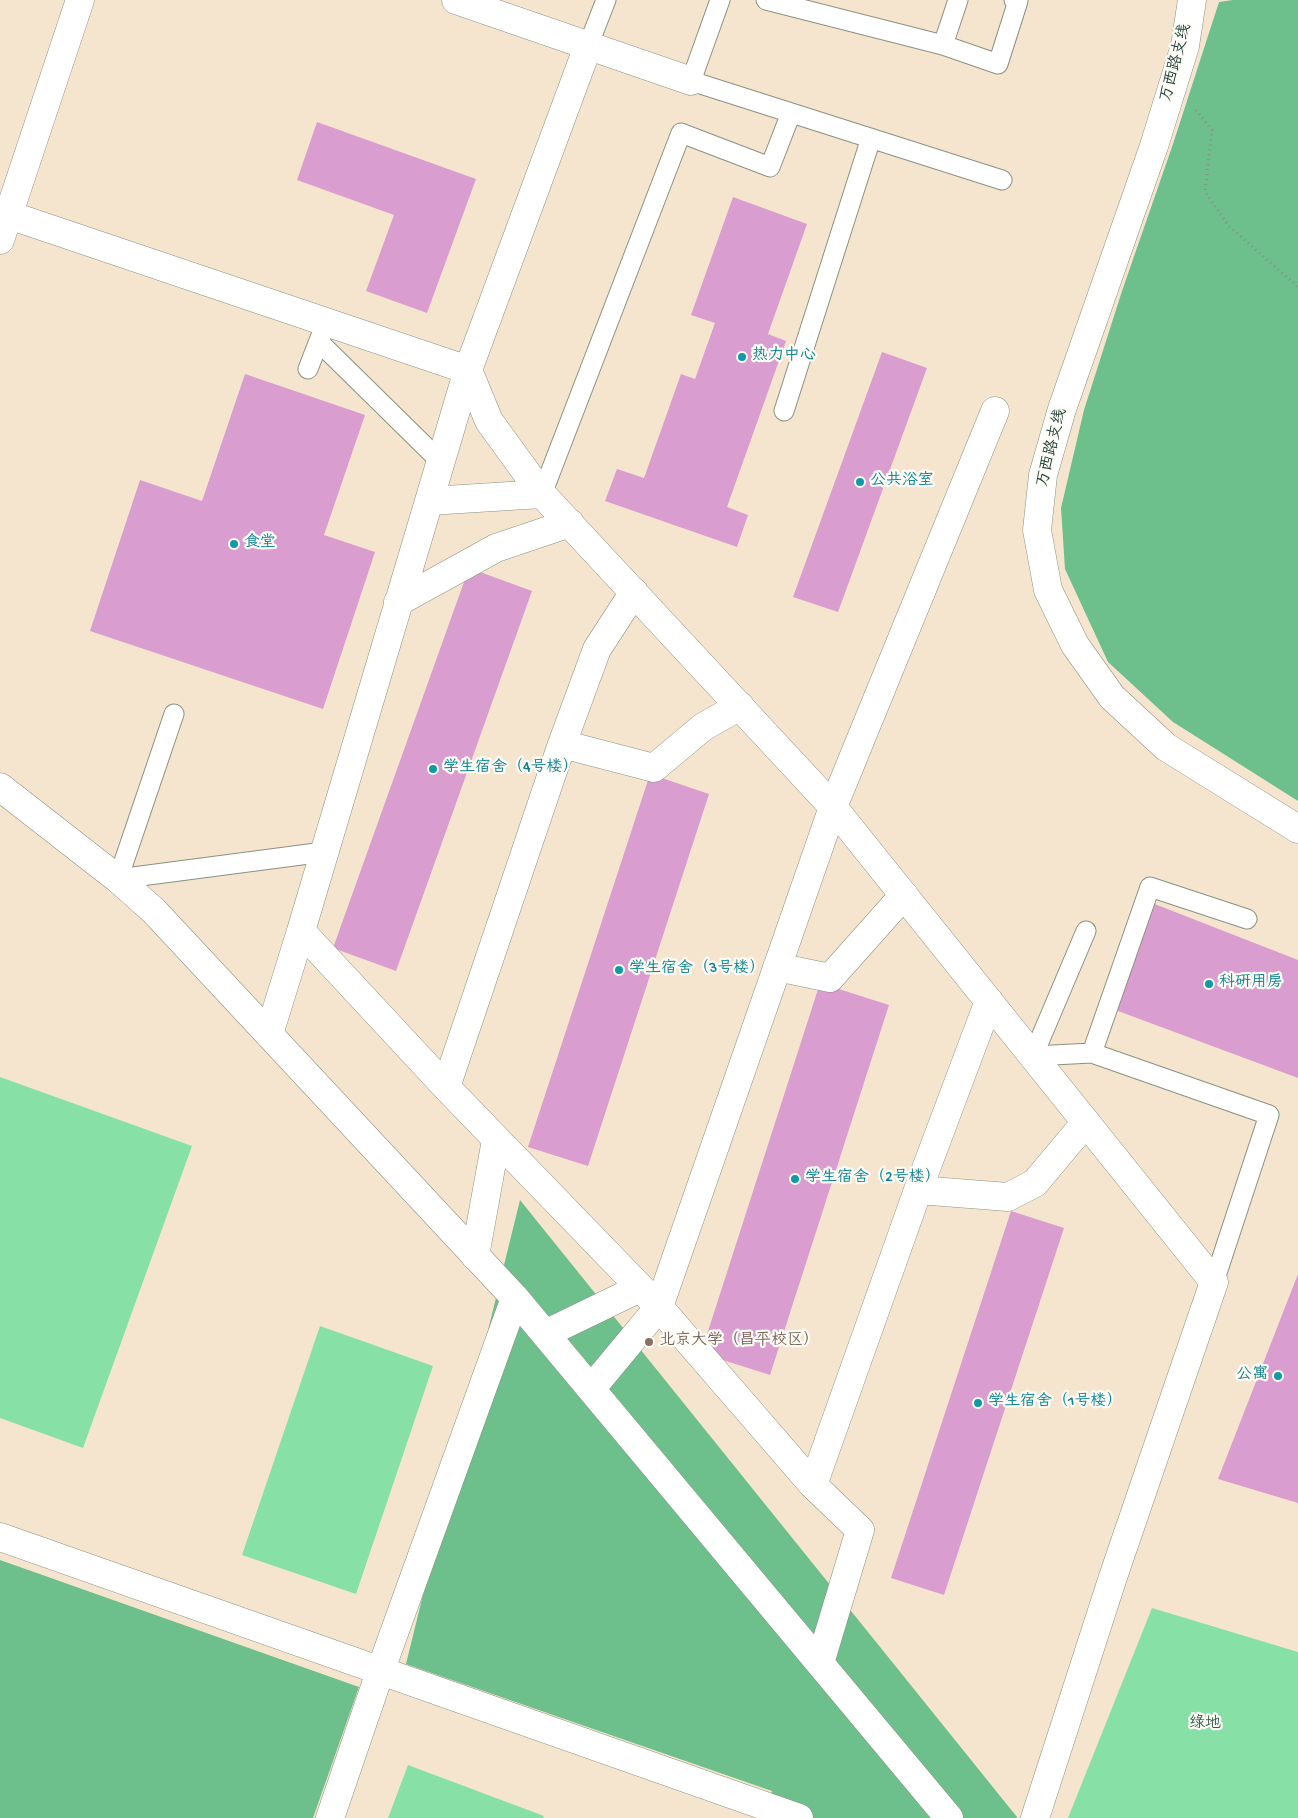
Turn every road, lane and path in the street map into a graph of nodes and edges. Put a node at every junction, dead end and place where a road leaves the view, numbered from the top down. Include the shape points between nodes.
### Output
1 (80, 0) edge
2 (456, 0) edge
3 (606, 0) edge
4 (720, 0) edge
5 (766, 0) edge
6 (958, 0) edge
7 (1014, 0) edge
8 (1192, 0) edge
9 (942, 45) junction
10 (588, 46) junction
11 (691, 81) junction
12 (1174, 82) junction
13 (791, 113) junction
14 (871, 138) junction
15 (1002, 180) dead end
16 (4, 228) edge
17 (1298, 287) edge
18 (323, 332) junction
19 (308, 369) dead end
20 (468, 370) junction
21 (784, 411) dead end
22 (995, 411) dead end
23 (441, 462) junction
24 (542, 494) junction
25 (429, 501) junction
26 (570, 523) junction
27 (634, 592) junction
28 (398, 602) junction
29 (740, 706) junction
30 (174, 714) dead end
31 (562, 744) junction
32 (0, 787) edge
33 (833, 807) junction
34 (1298, 829) edge
35 (324, 852) junction
36 (118, 879) junction
37 (904, 895) junction
38 (1247, 919) dead end
39 (1086, 931) dead end
40 (301, 932) junction
41 (777, 967) junction
42 (989, 1001) junction
43 (269, 1034) junction
44 (1092, 1053) junction
45 (1033, 1056) junction
46 (446, 1087) junction
47 (1086, 1122) junction
48 (496, 1140) junction
49 (918, 1190) junction
50 (475, 1256) junction
51 (1214, 1282) junction
52 (640, 1288) junction
53 (515, 1298) junction
54 (659, 1307) junction
55 (545, 1334) junction
56 (591, 1389) junction
57 (813, 1485) junction
58 (0, 1537) edge
59 (820, 1663) junction
60 (380, 1672) junction
61 (330, 1818) edge
62 (800, 1818) edge
63 (949, 1818) edge
64 (1035, 1818) edge

1 - 16 street
2 - 10 street
3 - 10 lane
4 - 11 lane
5 - 9 lane
6 - 9 lane
7 - 9 lane via 1018,1 998,64
8 - 12 street, 万西路支线 via 1185,46
10 - 11 street
10 - 20 street
11 - 13 lane
12 - 17 path via 1212,130 1205,192 1229,226
12 - 34 street, 万西路支线 via 1062,409 1043,475 1037,530 1048,590 1075,645 1112,697 1166,747
13 - 14 lane
13 - 24 lane via 770,167 682,133
14 - 15 lane
14 - 21 lane
16 - 18 street
18 - 19 lane
18 - 20 street
18 - 23 lane
20 - 23 street
20 - 24 street via 489,421
22 - 33 street
23 - 25 street
24 - 25 street
24 - 26 street
25 - 28 street
26 - 27 street
26 - 28 street via 496,548
27 - 29 street
27 - 31 street via 597,649
28 - 35 street
29 - 31 street via 703,727 654,768
29 - 33 street
30 - 36 lane
31 - 46 street
32 - 36 street
33 - 37 street
33 - 41 street
35 - 36 lane
35 - 40 street
36 - 43 street via 154,911
37 - 41 street via 830,978
37 - 42 street
38 - 44 lane via 1150,887
39 - 45 lane
40 - 43 street
40 - 46 street
41 - 54 street
42 - 45 street
42 - 49 street
43 - 50 street
44 - 45 lane
44 - 51 lane via 1269,1115
45 - 47 street
46 - 48 street
47 - 49 street via 1035,1183 1008,1197
47 - 51 street
48 - 50 street
48 - 52 street
49 - 57 street
50 - 53 street
51 - 64 street
52 - 54 street
52 - 55 street
53 - 55 street
53 - 60 street
54 - 56 street
54 - 57 street
55 - 56 street
56 - 59 street
57 - 59 street via 860,1530
58 - 60 street
59 - 63 street
60 - 61 street
60 - 62 street

